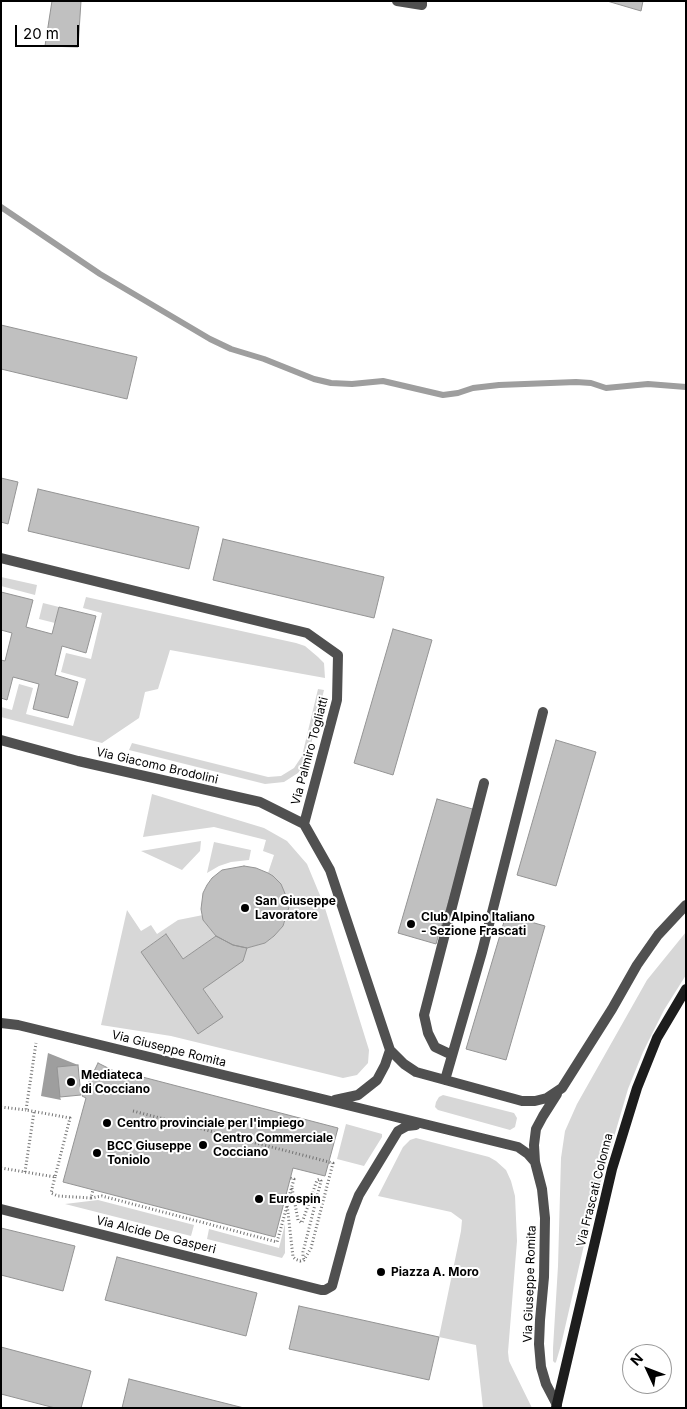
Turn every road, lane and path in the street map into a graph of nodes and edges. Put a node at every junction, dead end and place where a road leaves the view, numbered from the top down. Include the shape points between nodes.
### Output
1 (398, 1) edge
2 (422, 1) edge
3 (1, 558) edge
4 (543, 712) dead end
5 (1, 740) edge
6 (484, 783) dead end
7 (304, 824) junction
8 (686, 905) edge
9 (686, 989) edge
10 (1, 1023) edge
11 (36, 1043) dead end
12 (390, 1050) junction
13 (452, 1055) junction
14 (445, 1080) junction
15 (562, 1088) junction
16 (331, 1101) junction
17 (1, 1107) edge
18 (26, 1110) junction
19 (34, 1112) junction
20 (133, 1112) dead end
21 (422, 1125) junction
22 (535, 1162) junction
23 (1, 1168) edge
24 (25, 1172) junction
25 (55, 1177) junction
26 (290, 1178) dead end
27 (292, 1187) junction
28 (93, 1190) dead end
29 (91, 1198) junction
30 (287, 1204) junction
31 (1, 1209) edge
32 (304, 1260) junction
33 (556, 1406) edge

1 - 2 street via 422,5
3 - 7 street, Via Palmiro Togliatti via 307,633 338,655 337,700
4 - 13 street via 482,952
5 - 7 street, Via Giacomo Brodolini via 260,802
6 - 13 street via 424,1015 428,1033 436,1047
7 - 12 street, Via Palmiro Togliatti via 330,870
8 - 15 street, Via Giuseppe Romita via 658,935 637,965
9 - 33 street, Via Frascati Colonna via 656,1038 637,1088 612,1170
10 - 16 street, Via Giuseppe Romita
11 - 18 path
12 - 14 street, Via Palmiro Togliatti via 416,1072
12 - 16 street, Via Giuseppe Romita via 377,1080 358,1095
13 - 14 street
14 - 15 street via 522,1101 547,1098
15 - 22 street, Via Giuseppe Romita via 536,1129
16 - 21 street, Via Giuseppe Romita
17 - 18 path
18 - 19 path
19 - 24 path
19 - 25 path via 70,1118
20 - 32 path via 333,1163 311,1248
21 - 22 street, Via Giuseppe Romita via 518,1147
21 - 31 street, Via Alcide De Gasperi via 407,1126 398,1131 359,1195 332,1286 321,1290
22 - 33 street, Via Giuseppe Romita via 545,1218 539,1344 541,1367
23 - 24 path
24 - 25 path
25 - 29 path via 51,1193
26 - 27 path via 294,1179
27 - 30 path
27 - 32 path via 298,1220 302,1223 317,1180 322,1181 303,1252
28 - 29 path
29 - 30 path via 102,1196 278,1242
30 - 32 path via 294,1257 297,1261

